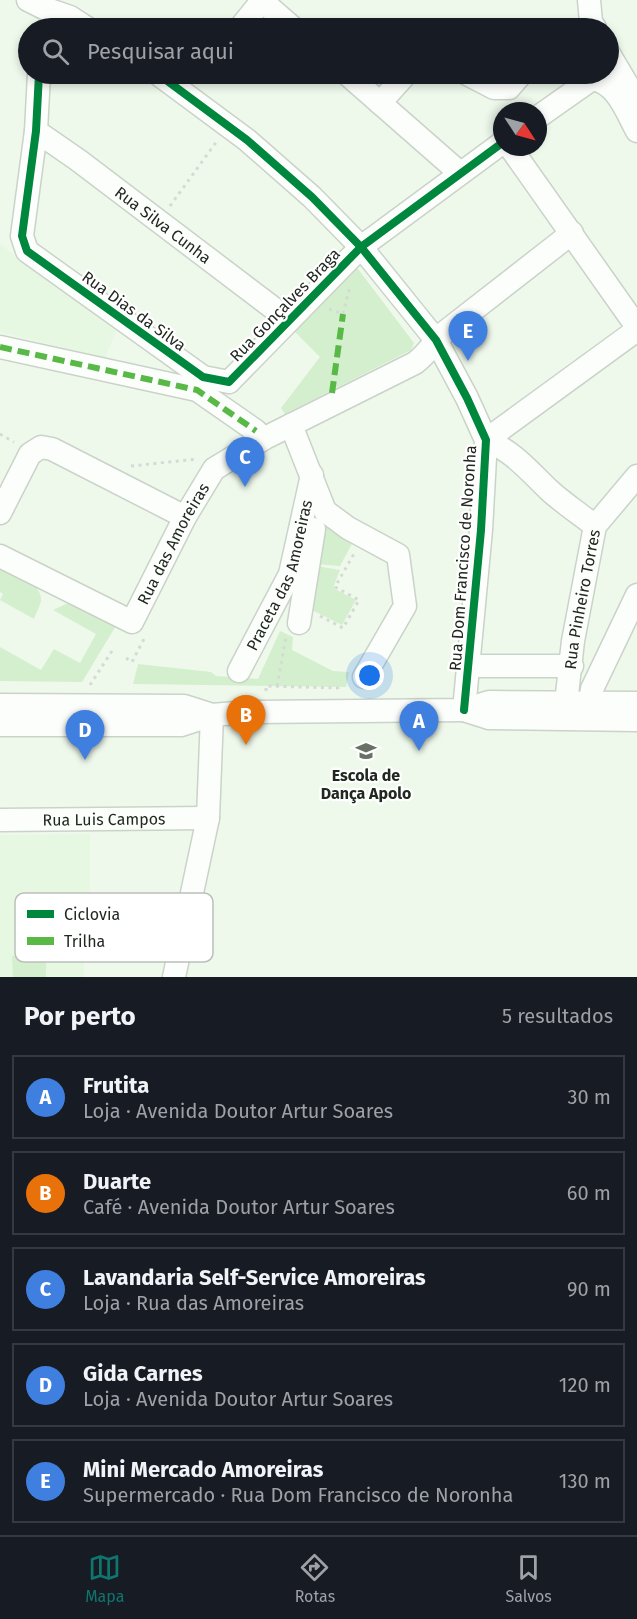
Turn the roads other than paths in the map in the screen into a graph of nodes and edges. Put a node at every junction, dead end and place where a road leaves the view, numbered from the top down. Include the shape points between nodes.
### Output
1 (589, 0) edge
2 (261, 1) edge
3 (38, 12) edge
4 (72, 18) edge
5 (248, 18) edge
6 (281, 18) edge
7 (591, 18) edge
8 (619, 70) edge
9 (38, 84) edge
10 (172, 84) edge
11 (358, 84) edge
12 (397, 84) edge
13 (486, 84) edge
14 (512, 84) edge
15 (585, 84) edge
16 (606, 84) edge
17 (637, 101) edge
18 (380, 103) junction
19 (547, 111) edge
20 (36, 131) junction
21 (637, 131) edge
22 (493, 149) edge
23 (516, 156) edge
24 (460, 173) junction
25 (572, 233) junction
26 (361, 247) junction
27 (288, 320) junction
28 (637, 328) edge
29 (436, 340) junction
30 (0, 347) edge
31 (229, 382) joint
32 (291, 425) junction
33 (256, 431) dead end
34 (486, 440) junction
35 (312, 475) junction
36 (637, 476) edge
37 (325, 510) junction
38 (0, 513) edge
39 (185, 517) junction
40 (595, 526) junction
41 (0, 556) edge
42 (637, 595) edge
43 (299, 622) road end
44 (468, 666) junction
45 (572, 666) junction
46 (239, 671) dead end
47 (364, 677) dead end
48 (566, 703) junction
49 (590, 703) junction
50 (637, 704) edge
51 (0, 705) edge
52 (464, 710) junction
53 (212, 715) junction
54 (637, 720) edge
55 (0, 725) edge
56 (208, 818) junction
57 (0, 820) edge
58 (192, 893) edge
59 (177, 962) edge
60 (174, 977) edge

1 - 7 street
2 - 5 street
2 - 6 street
3 - 4 street
8 - 17 street
9 - 20 street
10 - 26 street, Rua Dom Francisco de Noronha via 248,140
11 - 18 street
12 - 18 street
13 - 14 street via 494,88 509,88
15 - 19 street
16 - 21 street
18 - 24 street
20 - 27 street, Rua Silva Cunha
20 - 31 street, Rua Dias da Silva via 22,237 27,251 203,377
22 - 24 street, Rua Gonçalves Braga
23 - 25 street
24 - 26 street, Rua Gonçalves Braga
25 - 28 street
25 - 29 street, Rua das Amoreiras
26 - 27 street, Rua Gonçalves Braga
26 - 29 street, Rua Dom Francisco de Noronha
27 - 31 street, Rua Gonçalves Braga
28 - 34 street
29 - 32 street, Rua das Amoreiras via 415,363
29 - 34 street, Rua Dom Francisco de Noronha
30 - 33 street via 197,390
32 - 35 street, Praceta das Amoreiras
32 - 39 street, Rua das Amoreiras via 214,469
34 - 40 street via 503,447
34 - 44 street, Rua Dom Francisco de Noronha
35 - 37 street, Praceta das Amoreiras
35 - 46 street, Praceta das Amoreiras via 290,574
36 - 40 street, Rua Pinheiro Torres
37 - 43 street via 316,517
37 - 47 street, Praceta das Amoreiras via 348,528 398,555 405,606
38 - 39 street via 30,454 41,447 52,449
39 - 41 street, Rua das Amoreiras via 132,622
40 - 45 street, Rua Pinheiro Torres via 573,641
42 - 49 street via 592,689
44 - 45 street
44 - 52 street, Rua Dom Francisco de Noronha
45 - 48 street, Rua Pinheiro Torres
48 - 49 street
48 - 52 street via 489,702
49 - 50 street
51 - 53 street via 184,706
52 - 53 street
52 - 54 street via 489,718
53 - 55 street via 181,725
53 - 56 street
56 - 57 street, Rua Luis Campos
56 - 58 street
59 - 60 street

